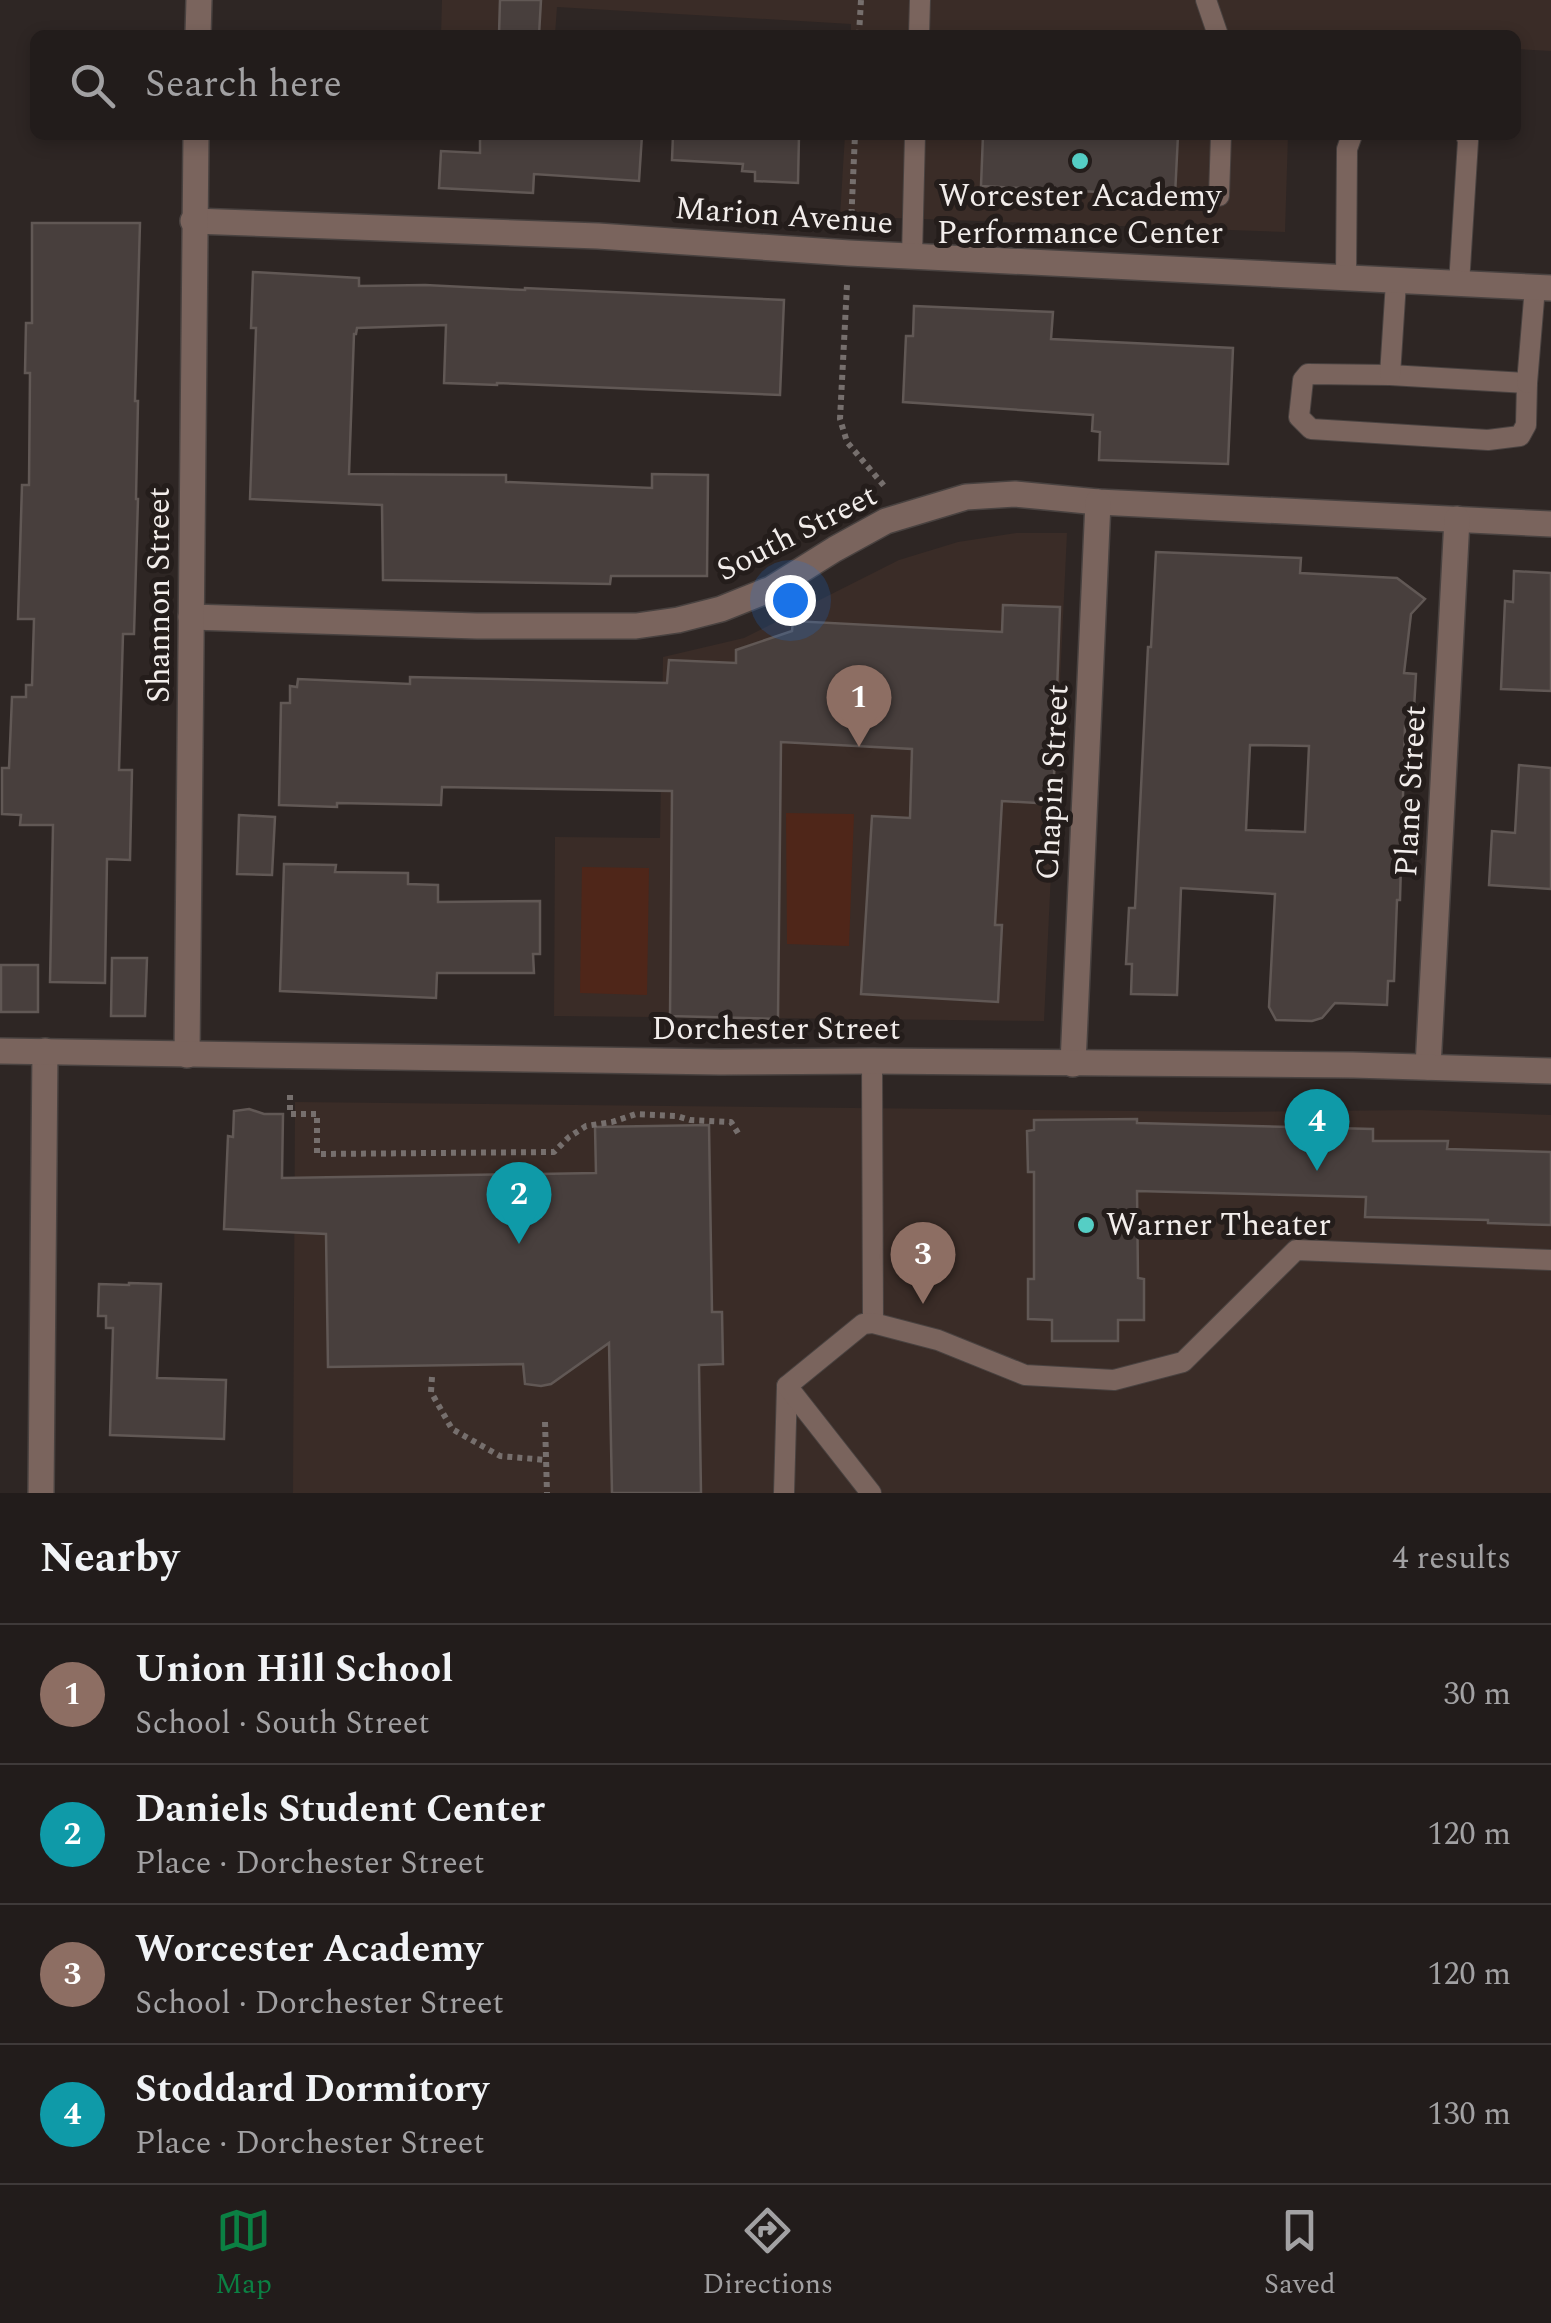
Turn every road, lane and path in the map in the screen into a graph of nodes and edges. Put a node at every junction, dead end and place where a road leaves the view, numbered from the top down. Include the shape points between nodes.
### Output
1 (199, 0) edge
2 (860, 0) edge
3 (920, 0) edge
4 (1206, 0) edge
5 (198, 30) edge
6 (859, 30) edge
7 (919, 30) edge
8 (1216, 30) edge
9 (196, 140) edge
10 (854, 140) edge
11 (915, 140) edge
12 (1221, 140) edge
13 (1350, 140) edge
14 (1468, 140) edge
15 (1219, 196) dead end
16 (193, 221) junction
17 (850, 230) dead end
18 (912, 256) junction
19 (847, 279) dead end
20 (1346, 279) junction
21 (1396, 282) junction
22 (1459, 284) junction
23 (1543, 288) edge
24 (1390, 375) junction
25 (1528, 383) junction
26 (886, 487) dead end
27 (1098, 502) junction
28 (1457, 520) junction
29 (1551, 524) edge
30 (192, 617) junction
31 (0, 1051) edge
32 (44, 1051) junction
33 (187, 1055) junction
34 (872, 1061) junction
35 (1073, 1064) junction
36 (1428, 1067) junction
37 (1551, 1071) edge
38 (290, 1096) dead end
39 (738, 1133) dead end
40 (1551, 1260) edge
41 (873, 1324) junction
42 (432, 1377) dead end
43 (787, 1386) junction
44 (546, 1422) dead end
45 (546, 1460) junction
46 (41, 1493) edge
47 (547, 1493) edge
48 (784, 1493) edge
49 (871, 1493) edge

1 - 5 street
2 - 6 path
3 - 7 lane
4 - 8 lane
9 - 16 street, Shannon Street
10 - 17 path
11 - 18 lane
12 - 15 lane
13 - 20 lane
14 - 22 lane
16 - 18 street, Marion Avenue
16 - 30 street, Shannon Street
18 - 20 street, Marion Avenue
19 - 26 path via 840,418 847,442
20 - 21 street, Marion Avenue
21 - 22 street, Marion Avenue
21 - 24 lane
22 - 23 street, Marion Avenue
23 - 25 lane
24 - 25 lane
24 - 25 lane via 1308,374 1299,417 1311,428 1508,439 1526,425
27 - 28 street, South Street
27 - 30 street, South Street via 966,497 886,521 771,589 720,609 636,626
27 - 35 street, Chapin Street
28 - 29 street, South Street
28 - 36 street, Plane Street
30 - 33 street, Shannon Street
31 - 32 street, Dorchester Street
32 - 33 street, Dorchester Street
32 - 46 street
33 - 34 street, Dorchester Street
34 - 35 street, Dorchester Street
34 - 41 lane
35 - 36 street, Dorchester Street
36 - 37 street, Dorchester Street
38 - 39 path via 290,1114 317,1114 316,1154 554,1152 586,1126 636,1114 731,1122
40 - 41 lane via 1296,1250 1182,1362 1114,1380 1025,1375 938,1340
41 - 43 lane via 864,1324
42 - 45 path via 430,1392 452,1429 500,1456
43 - 48 lane
43 - 49 lane
44 - 45 path
45 - 47 path

